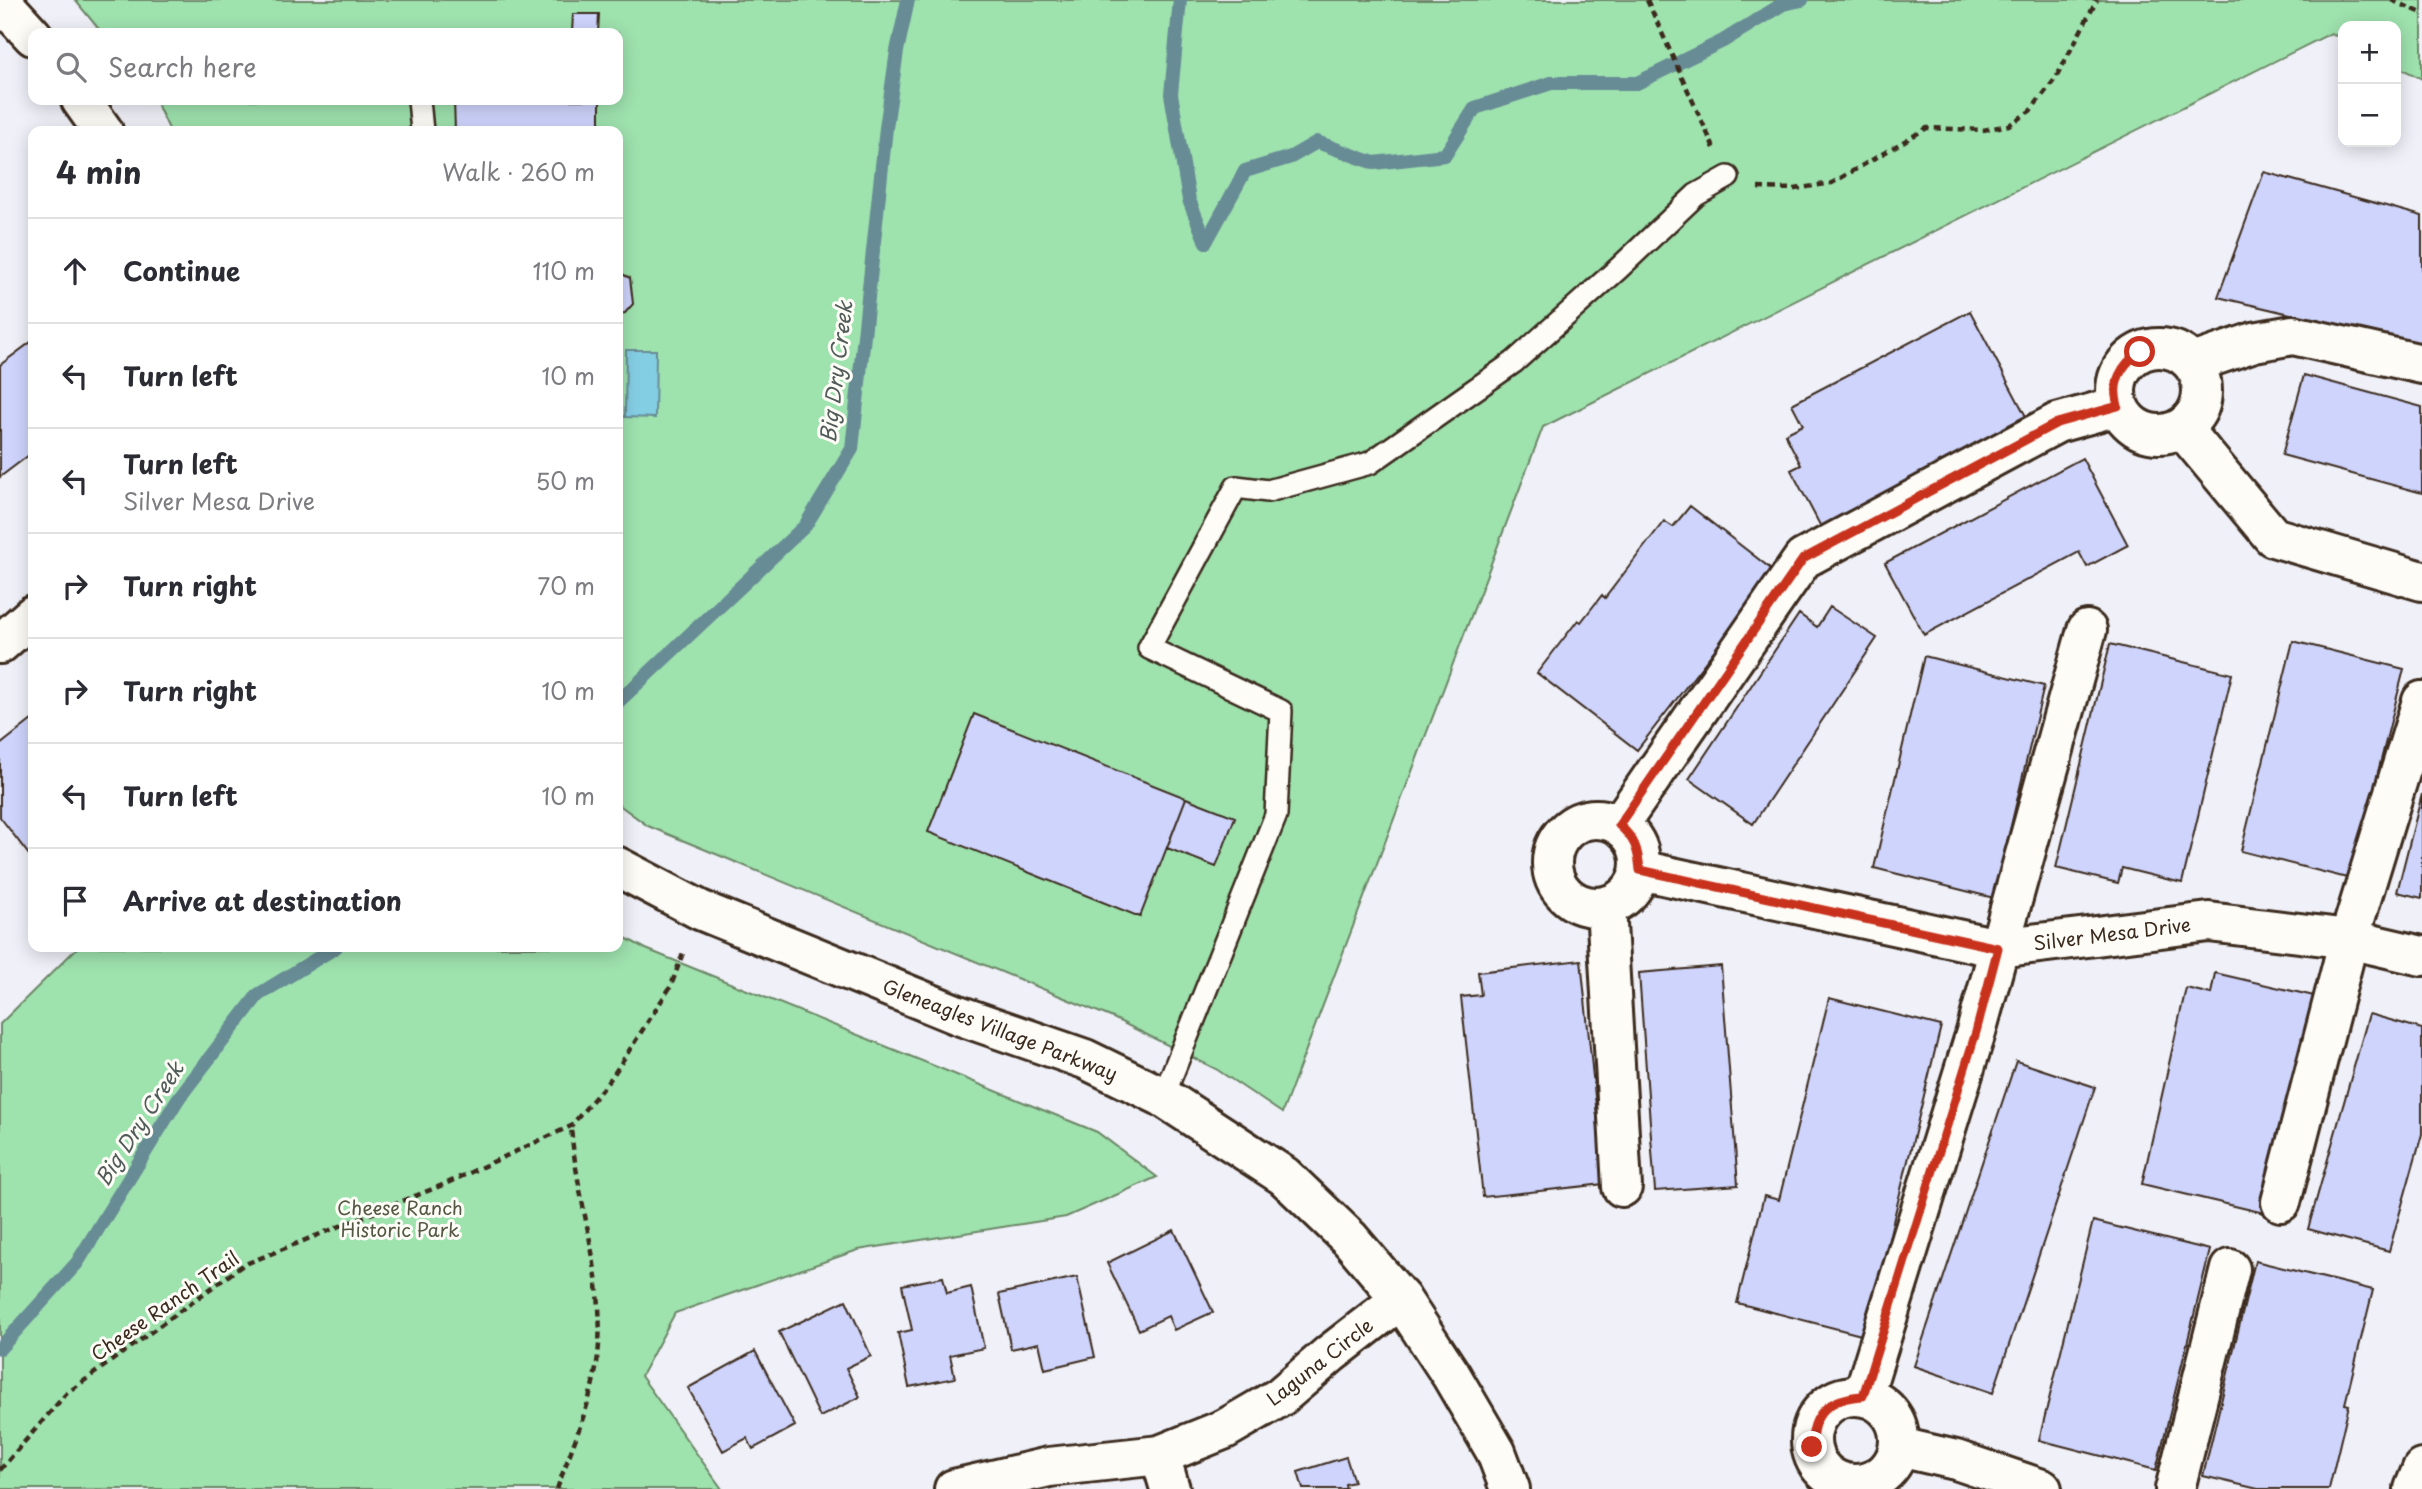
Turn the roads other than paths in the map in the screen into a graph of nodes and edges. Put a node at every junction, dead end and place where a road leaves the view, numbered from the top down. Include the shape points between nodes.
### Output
1 (0, 0) edge
2 (28, 31) edge
3 (85, 105) edge
4 (419, 105) edge
5 (99, 126) edge
6 (422, 126) edge
7 (1727, 177) road end
8 (2193, 363) junction
9 (2422, 364) edge
10 (2118, 406) junction
11 (2183, 429) junction
12 (2422, 581) edge
13 (2087, 630) dead end
14 (2422, 701) edge
15 (1619, 825) junction
16 (623, 870) edge
17 (1640, 870) junction
18 (1606, 906) junction
19 (2349, 939) junction
20 (1998, 948) junction
21 (2422, 956) edge
22 (1163, 1097) junction
23 (1622, 1186) dead end
24 (2281, 1202) dead end
25 (2230, 1269) dead end
26 (1401, 1299) junction
27 (1863, 1396) junction
28 (2422, 1469) edge
29 (1886, 1471) edge
30 (1165, 1472) edge
31 (954, 1489) edge
32 (1510, 1489) edge
33 (2042, 1489) edge
34 (2175, 1489) edge
35 (2414, 1489) edge

1 - 2 street
3 - 5 street
4 - 6 lane
7 - 22 lane via 1696,195 1514,362 1370,463 1268,491 1236,487 1149,648 1281,711 1276,815
8 - 9 street via 2254,342 2293,335
8 - 10 street via 2167,348 2140,352 2120,373
8 - 11 street via 2201,376 2203,398 2196,417
10 - 11 street via 2131,425 2148,434 2169,435
10 - 15 street via 2057,423 1803,559
11 - 12 street via 2273,537
13 - 20 street
14 - 19 street
15 - 17 street via 1637,847
15 - 18 street via 1603,819 1577,823 1556,844 1552,859 1556,881 1568,896 1584,905
16 - 22 street, Gleneagles Village Parkway via 700,911 958,1015 1085,1059
17 - 18 street via 1632,888
17 - 20 street, Silver Mesa Drive
18 - 23 street
19 - 20 street, Silver Mesa Drive via 2209,922
19 - 21 street, Silver Mesa Drive
19 - 24 street
20 - 27 street
22 - 26 street, Gleneagles Village Parkway via 1284,1176 1350,1239
25 - 34 street
26 - 30 street, Laguna Circle via 1280,1396
26 - 32 street, Gleneagles Village Parkway via 1490,1441
27 - 29 street via 1878,1402 1896,1424
27 - 29 street via 1845,1397 1825,1408 1815,1421 1815,1459 1827,1474 1843,1483 1865,1483
28 - 35 street
29 - 33 street via 1956,1460
30 - 31 street, Laguna Circle via 1049,1467

